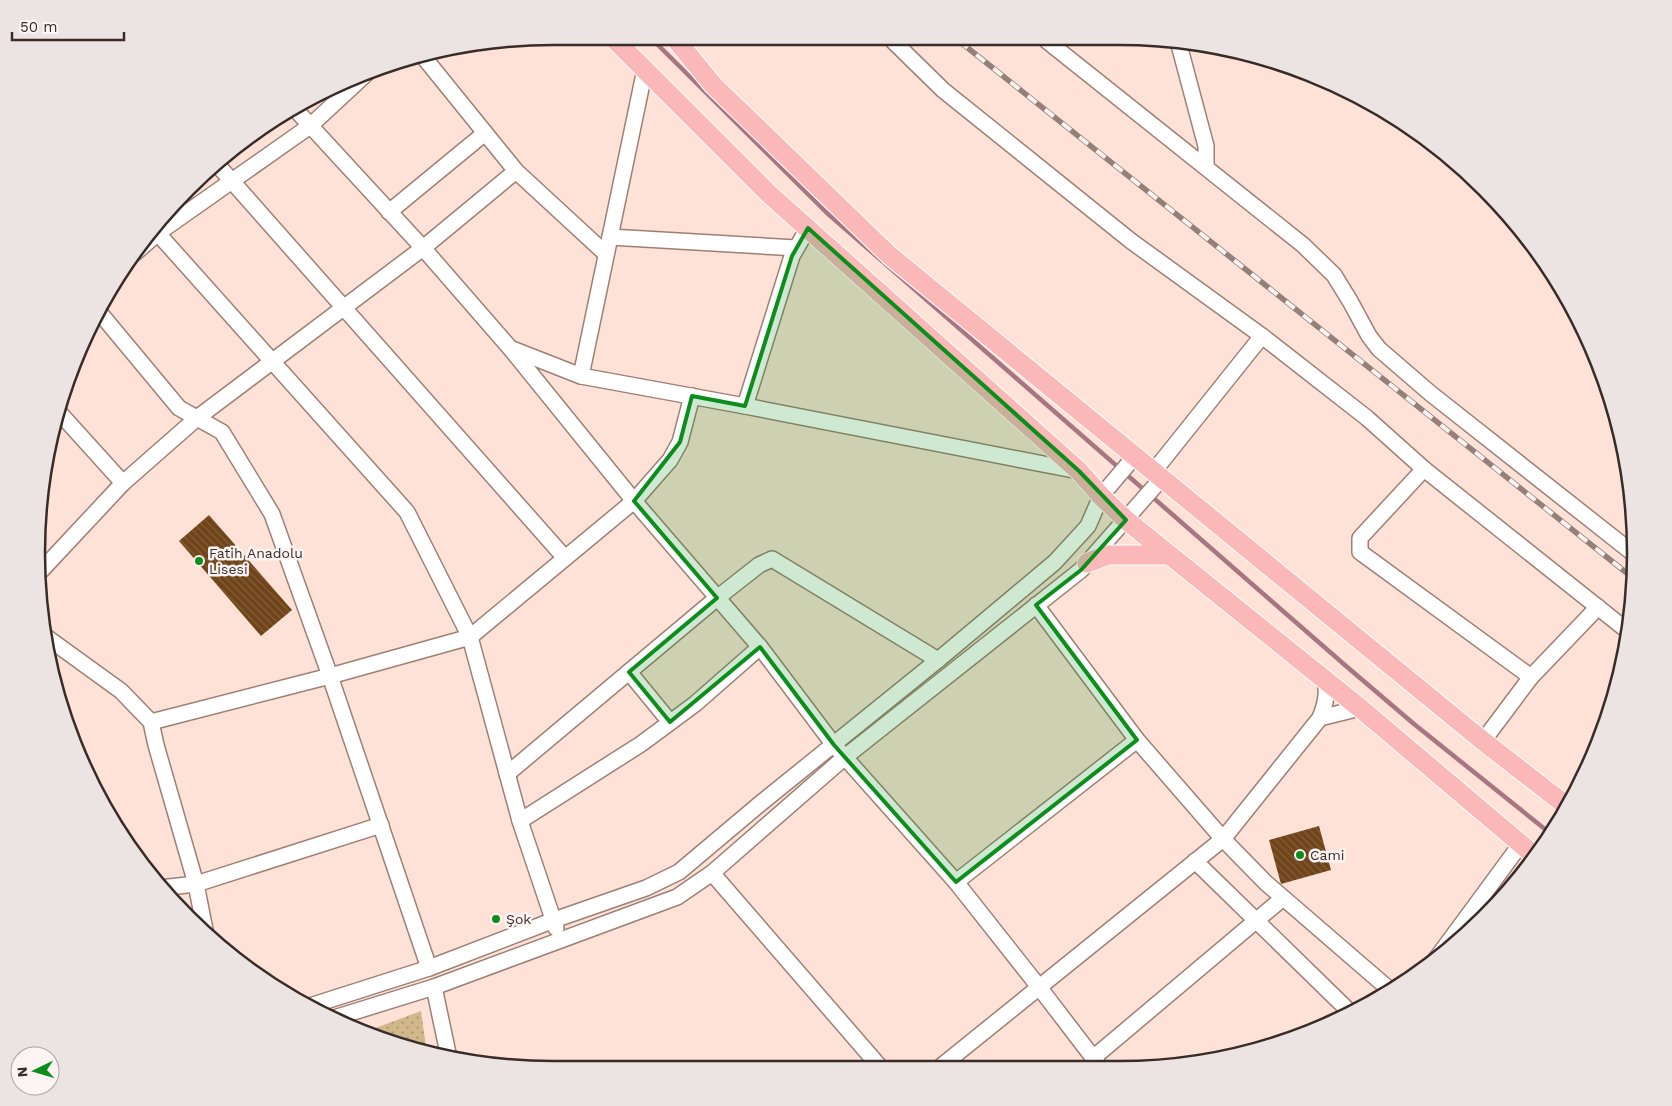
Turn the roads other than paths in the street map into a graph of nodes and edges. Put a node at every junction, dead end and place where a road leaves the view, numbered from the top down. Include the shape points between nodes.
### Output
1 (620, 45) edge
2 (680, 45) edge
3 (897, 45) edge
4 (1053, 45) edge
5 (1180, 49) edge
6 (426, 61) edge
7 (645, 69) junction
8 (352, 87) edge
9 (299, 113) edge
10 (310, 126) junction
11 (485, 133) junction
12 (1206, 167) junction
13 (221, 168) edge
14 (516, 171) junction
15 (232, 181) junction
16 (389, 212) junction
17 (167, 223) edge
18 (808, 228) junction
19 (159, 233) edge
20 (610, 237) junction
21 (423, 248) junction
22 (796, 248) junction
23 (606, 254) junction
24 (344, 308) junction
25 (103, 317) edge
26 (1262, 336) junction
27 (510, 348) junction
28 (273, 362) junction
29 (581, 376) junction
30 (692, 396) junction
31 (745, 406) junction
32 (64, 417) edge
33 (198, 418) junction
34 (1132, 460) junction
35 (1424, 469) junction
36 (1078, 471) junction
37 (1157, 478) junction
38 (123, 483) junction
39 (1105, 492) junction
40 (634, 501) junction
41 (1130, 515) junction
42 (1627, 548) edge
43 (1168, 555) junction
44 (565, 558) junction
45 (1087, 562) junction
46 (45, 566) edge
47 (717, 598) junction
48 (1036, 605) junction
49 (1598, 607) junction
50 (1622, 626) edge
51 (470, 636) junction
52 (54, 645) edge
53 (760, 647) junction
54 (938, 660) junction
55 (629, 672) junction
56 (330, 676) junction
57 (1531, 677) junction
58 (1325, 680) junction
59 (1360, 708) junction
60 (1320, 718) junction
61 (151, 722) junction
62 (670, 722) junction
63 (1136, 740) junction
64 (1483, 741) junction
65 (834, 745) junction
66 (845, 757) junction
67 (507, 774) junction
68 (1562, 802) edge
69 (520, 821) junction
70 (381, 825) junction
71 (1222, 838) junction
72 (1527, 850) edge
73 (1195, 861) junction
74 (712, 873) junction
75 (956, 882) junction
76 (196, 884) junction
77 (170, 887) edge
78 (1283, 898) junction
79 (554, 920) junction
80 (1257, 920) junction
81 (203, 921) edge
82 (1468, 922) edge
83 (559, 941) junction
84 (429, 968) junction
85 (1385, 985) edge
86 (434, 987) junction
87 (1039, 987) junction
88 (318, 1003) edge
89 (1346, 1008) edge
90 (343, 1015) edge
91 (447, 1050) edge
92 (875, 1061) edge
93 (948, 1061) edge
94 (1095, 1061) edge
95 (1099, 1061) edge

1 - 7 main road
2 - 34 main road via 713,85 888,255
3 - 26 street via 943,90 1131,241
4 - 12 street
5 - 12 street via 1206,146
6 - 11 street
7 - 18 main road via 768,193
7 - 20 street
8 - 10 street
9 - 10 street
10 - 15 street
10 - 16 street
11 - 14 street
11 - 16 street
12 - 42 street via 1303,245 1334,275 1379,349
13 - 15 street
14 - 21 street
14 - 23 street
15 - 17 street
15 - 24 street
16 - 21 street
18 - 22 street
18 - 36 main road
19 - 28 street
20 - 22 street
20 - 23 street
21 - 24 street
21 - 27 street
22 - 31 street
23 - 29 street
24 - 28 street
24 - 44 street
25 - 33 street via 179,408
26 - 35 street via 1367,418
26 - 37 street
27 - 29 street
27 - 40 street
28 - 33 street
28 - 51 street via 407,512
29 - 30 street
30 - 31 street
30 - 40 street via 680,442 670,460
31 - 36 street
32 - 38 street
33 - 38 street
33 - 56 street via 222,432 272,514
34 - 37 main road
34 - 39 street
35 - 49 street
35 - 57 street via 1360,538 1360,552
36 - 39 main road
37 - 41 street
37 - 64 main road
38 - 46 street
39 - 41 main road
39 - 54 street via 1088,526 1054,562
40 - 44 street
40 - 47 street
41 - 43 main road
41 - 45 street
43 - 45 main road via 1108,555
43 - 58 main road
44 - 51 street
45 - 48 street
47 - 53 street
47 - 54 street via 759,565 772,559
47 - 55 street
48 - 63 street
48 - 66 street
49 - 50 street
49 - 57 street
51 - 56 street
51 - 67 street
52 - 61 street via 121,691
53 - 62 street
53 - 65 street
54 - 65 street
55 - 62 street
55 - 67 street
56 - 61 street
56 - 70 street
57 - 64 street
58 - 59 main road
58 - 60 street via 1326,701
59 - 60 street
59 - 72 main road
60 - 71 street
61 - 76 street
62 - 69 street
63 - 71 street
63 - 75 street
64 - 68 main road
65 - 66 street
65 - 79 street via 679,872 638,891
66 - 74 street
66 - 75 street
67 - 69 street
69 - 79 street
70 - 76 street
70 - 84 street
71 - 73 street
71 - 78 street
72 - 82 street
73 - 80 street
73 - 87 street
74 - 83 street via 677,897
74 - 92 street
75 - 87 street
76 - 77 street
76 - 81 street
78 - 80 street
78 - 85 street
79 - 83 street
79 - 84 street
80 - 89 street
80 - 95 street
83 - 86 street
84 - 88 street
86 - 90 street
86 - 91 street
87 - 93 street
87 - 94 street

